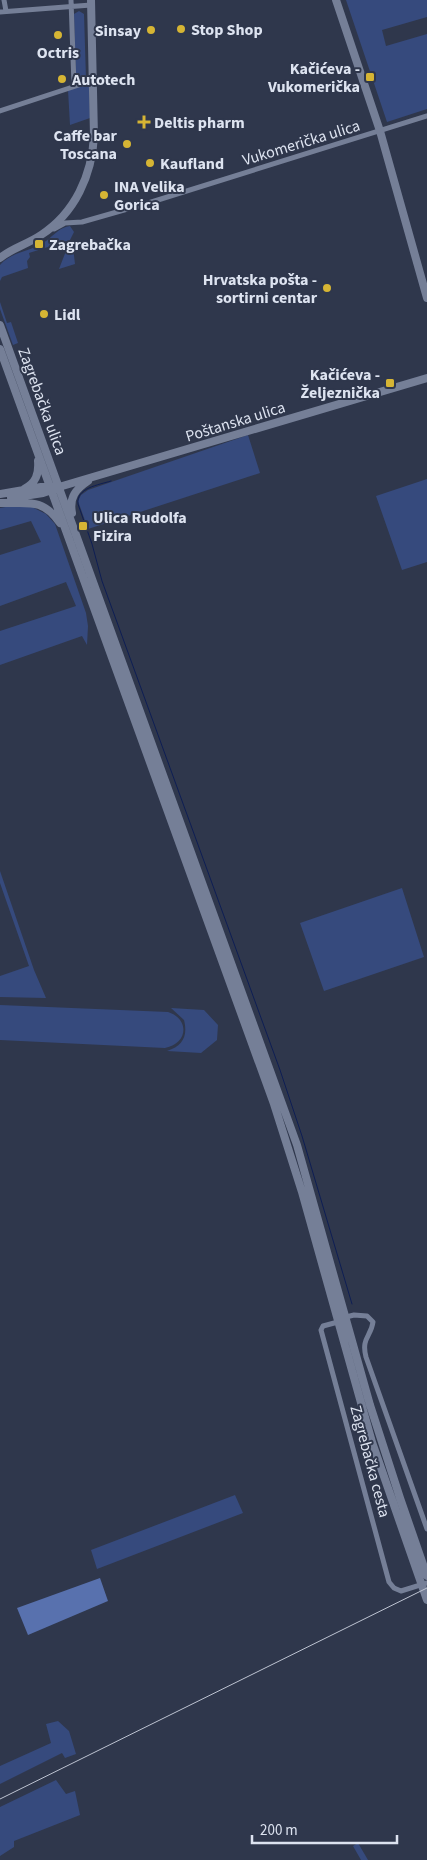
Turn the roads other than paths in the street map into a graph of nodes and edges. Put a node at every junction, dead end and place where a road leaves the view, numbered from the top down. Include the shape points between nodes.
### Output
1 (4, 0) edge
2 (336, 0) edge
3 (91, 2) edge
4 (71, 3) edge
5 (3, 11) edge
6 (94, 80) junction
7 (74, 85) junction
8 (0, 111) edge
9 (427, 116) edge
10 (380, 131) junction
11 (40, 236) junction
12 (10, 251) junction
13 (0, 252) edge
14 (0, 258) edge
15 (427, 298) edge
16 (0, 325) edge
17 (0, 349) edge
18 (427, 378) edge
19 (37, 450) junction
20 (96, 477) junction
21 (60, 487) junction
22 (51, 489) junction
23 (20, 491) junction
24 (0, 494) edge
25 (0, 502) edge
26 (75, 532) junction
27 (67, 535) junction
28 (346, 1317) junction
29 (338, 1322) junction
30 (427, 1529) edge
31 (423, 1574) edge
32 (427, 1583) edge
33 (427, 1600) edge

1 - 5 street
2 - 10 main road
3 - 4 street
3 - 6 main road
4 - 5 street
4 - 7 street
6 - 7 street
6 - 11 main road via 94,146 86,177 65,214
7 - 8 street
9 - 10 street, Vukomerička ulica
10 - 11 street, Vukomerička ulica via 145,204 76,223 64,223
10 - 15 main road
11 - 12 main road
12 - 13 street
12 - 14 main road
16 - 21 main road, Zagrebačka ulica
17 - 19 main road, Zagrebačka ulica
18 - 20 main road, Poštanska ulica
19 - 22 main road, Zagrebačka ulica
19 - 23 main road via 36,477 31,485
20 - 21 main road, Poštanska ulica
20 - 26 main road via 79,488 72,498
21 - 22 main road, Poštanska ulica
21 - 26 main road, Zagrebačka ulica
22 - 23 main road
22 - 25 main road
22 - 27 main road, Zagrebačka ulica
23 - 24 main road
25 - 27 main road via 29,502 42,506 54,514
26 - 28 main road, Zagrebačka cesta via 282,1100
27 - 29 main road, Zagrebačka cesta via 274,1104
28 - 30 street, Zagrebačka cesta via 361,1315 372,1320 365,1341 366,1357
28 - 31 main road, Zagrebačka cesta
29 - 31 main road, Zagrebačka cesta via 370,1435
29 - 32 street, Zagrebačka cesta via 322,1326 321,1330 390,1582 400,1591
31 - 33 main road, Zagrebačka cesta

